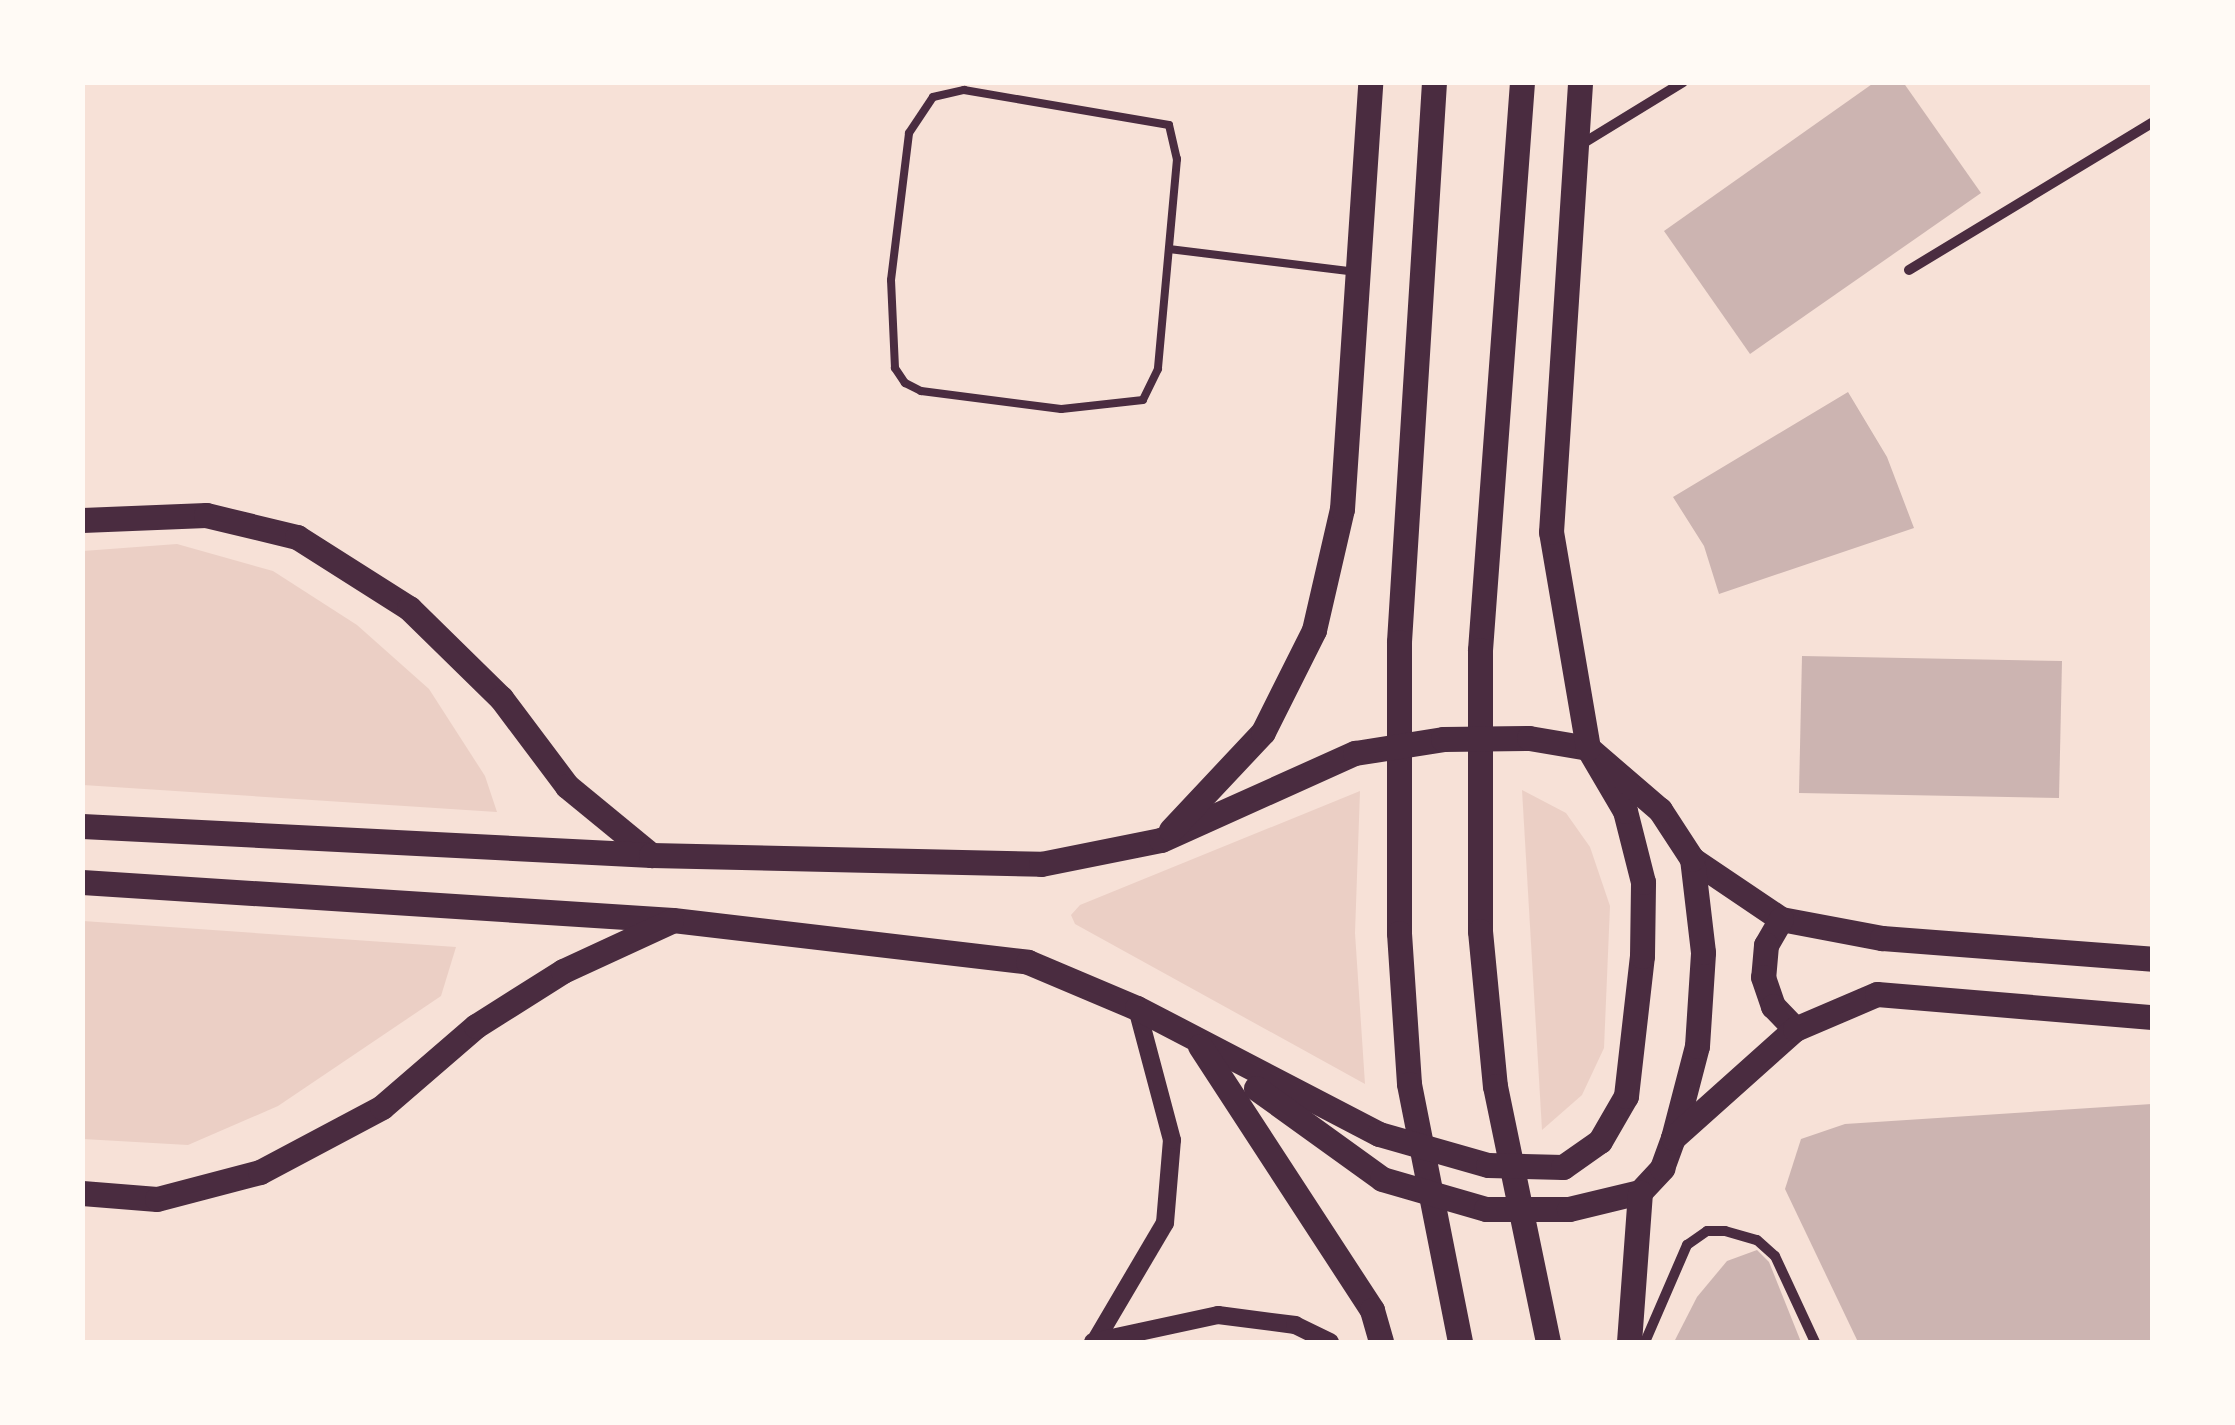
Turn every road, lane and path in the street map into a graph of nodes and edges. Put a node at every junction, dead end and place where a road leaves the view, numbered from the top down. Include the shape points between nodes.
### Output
1 (1370, 82) edge
2 (1434, 82) edge
3 (1522, 82) edge
4 (1580, 82) edge
5 (1683, 82) edge
6 (2152, 123) edge
7 (1576, 148) junction
8 (1169, 249) junction
9 (1909, 270) dead end
10 (1359, 272) junction
11 (82, 520) edge
12 (1588, 748) junction
13 (82, 826) edge
14 (1161, 840) junction
15 (651, 855) junction
16 (1692, 858) junction
17 (82, 882) edge
18 (1781, 918) junction
19 (673, 920) junction
20 (2152, 960) edge
21 (1137, 1008) junction
22 (2152, 1017) edge
23 (1796, 1029) junction
24 (1200, 1046) junction
25 (1674, 1138) junction
26 (1640, 1192) junction
27 (82, 1193) edge
28 (1094, 1341) edge
29 (1330, 1342) edge
30 (1382, 1342) edge
31 (1460, 1342) edge
32 (1548, 1342) edge
33 (1629, 1342) edge
34 (1645, 1342) edge
35 (1814, 1342) edge

1 - 10 main road
2 - 31 main road via 1399,642 1399,933 1409,1084
3 - 32 main road via 1480,650 1480,931 1495,1086
4 - 7 main road
5 - 7 street
6 - 9 street
7 - 12 main road via 1551,532
8 - 8 lane via 1178,160 1163,119 964,90 933,96 909,133 891,280 895,368 921,392 1062,409 1143,400 1158,369
8 - 10 lane
10 - 14 main road via 1342,509 1314,630 1263,732
11 - 15 main road via 206,515 298,538 409,608 501,698 568,786
12 - 14 main road via 1529,738 1443,739 1355,753
12 - 16 main road via 1660,810
12 - 24 main road via 1625,811 1643,882 1626,1096 1600,1141 1563,1167 1488,1166 1380,1134
13 - 15 main road
14 - 15 main road via 1041,864
16 - 18 main road
16 - 25 main road via 1703,952 1698,1028
17 - 19 main road
18 - 20 main road via 1882,938
18 - 23 main road via 1766,945 1763,977 1773,1006
19 - 21 main road via 1028,962
19 - 27 main road via 563,971 476,1026 382,1107 260,1172 156,1199
21 - 24 main road
21 - 28 street via 1172,1140 1165,1223
22 - 23 main road via 1877,994
23 - 25 main road
24 - 26 main road via 1382,1179 1486,1209 1569,1209
24 - 30 main road via 1372,1310
25 - 26 main road via 1662,1168
26 - 33 main road
28 - 29 street via 1218,1315 1295,1326
34 - 35 street via 1687,1245 1707,1231 1726,1230 1756,1240 1775,1256

